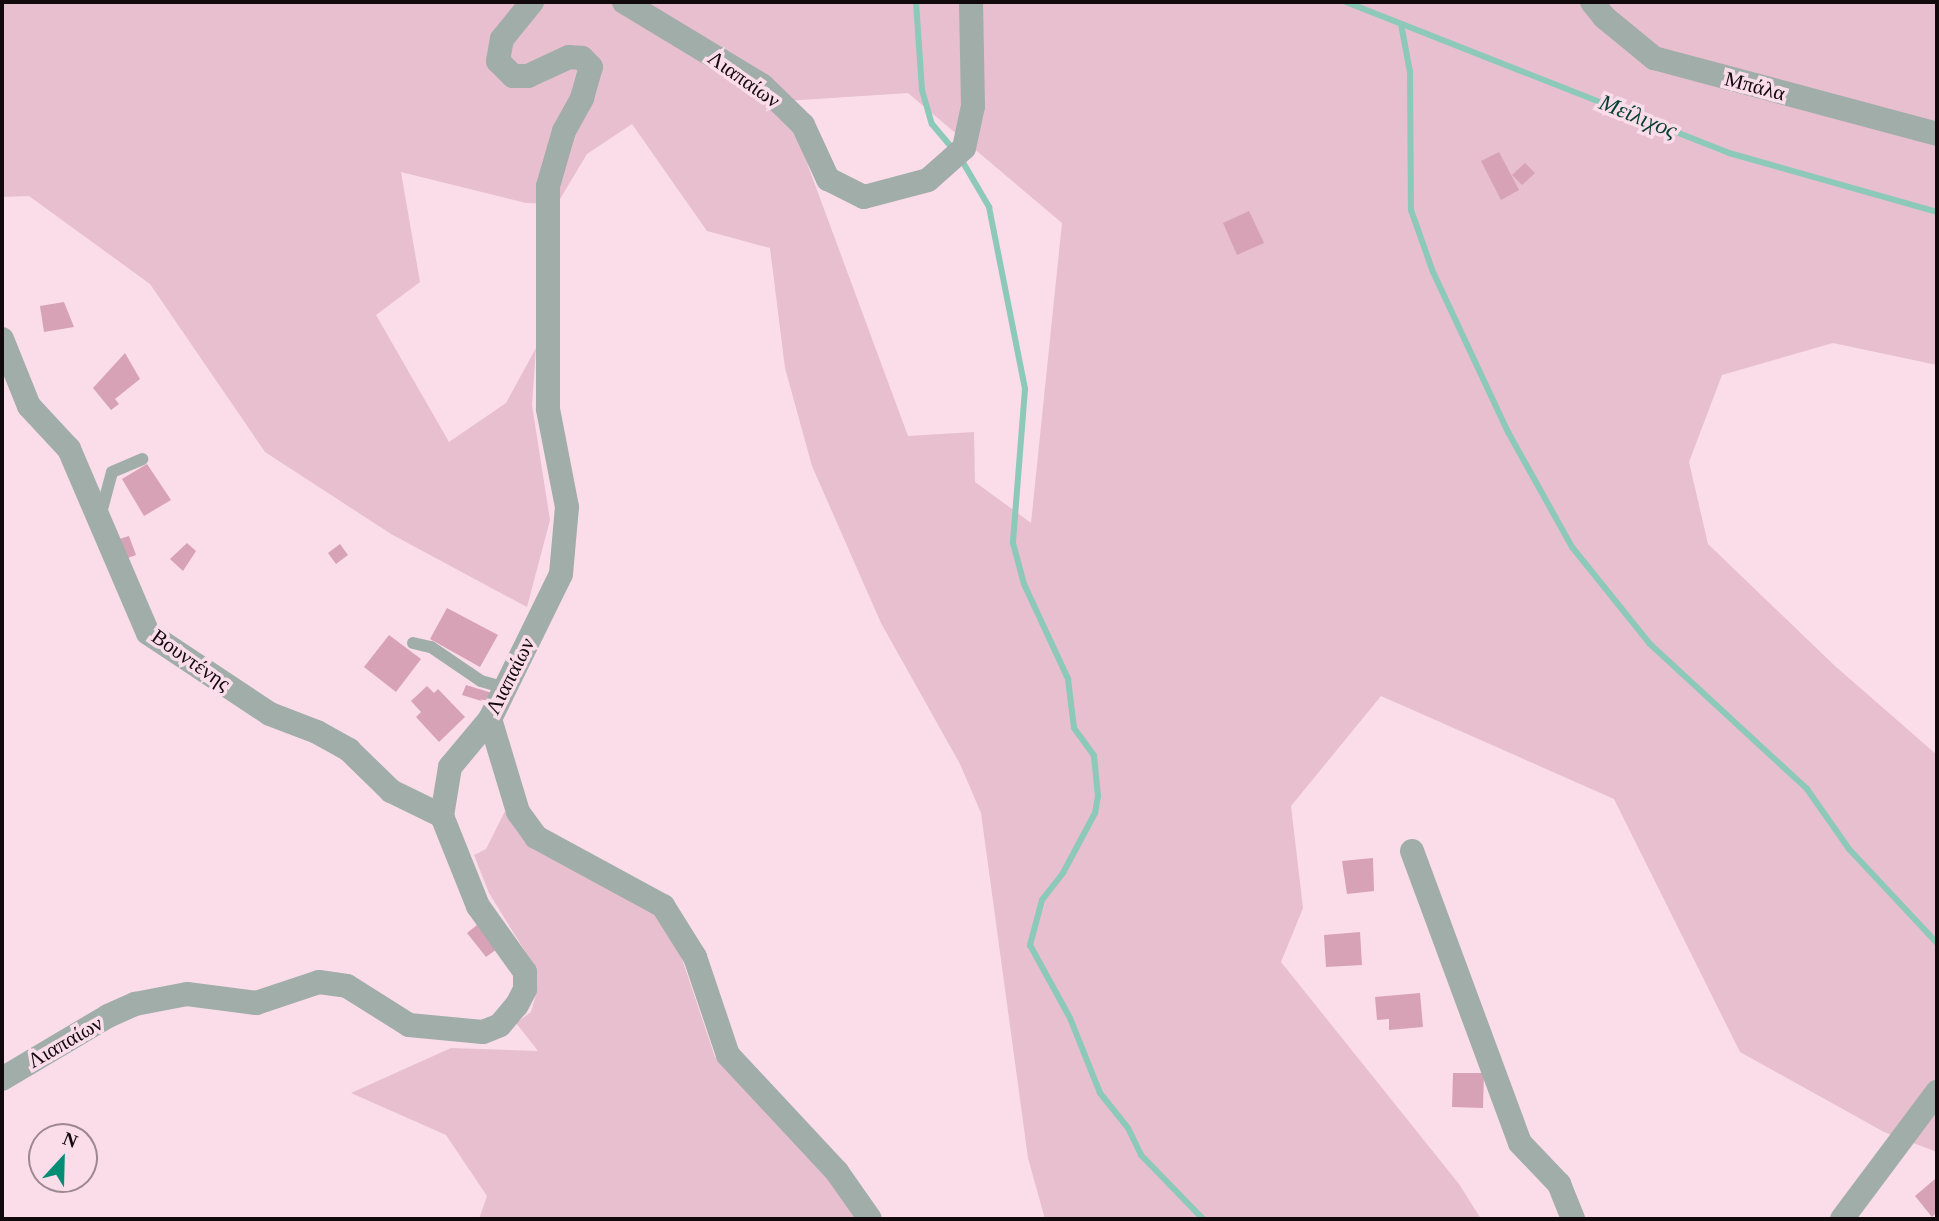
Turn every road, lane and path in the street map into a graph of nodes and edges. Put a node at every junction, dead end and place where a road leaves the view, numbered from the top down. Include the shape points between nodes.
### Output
1 (532, 2) edge
2 (624, 2) edge
3 (971, 2) edge
4 (1592, 2) edge
5 (1937, 134) edge
6 (2, 339) edge
7 (142, 459) dead end
8 (100, 516) junction
9 (413, 643) dead end
10 (505, 688) junction
11 (490, 719) junction
12 (442, 816) junction
13 (1412, 851) dead end
14 (2, 1079) edge
15 (1937, 1093) edge
16 (870, 1219) edge
17 (1573, 1219) edge
18 (1842, 1219) edge

1 - 10 street, Λιαπαίων via 502,39 498,61 513,76 528,76 569,57 582,58 591,67 582,98 564,131 548,186 548,409 567,507 561,574
2 - 3 street, Λιαπαίων via 763,86 803,125 828,179 863,197 928,180 957,156 973,106
4 - 5 street, Μπάλα via 1654,58
6 - 8 street, Βουντένης via 29,406 69,449
7 - 8 lane via 112,472
8 - 12 street, Βουντένης via 118,570 148,633 270,714 349,750 391,792
9 - 10 lane via 431,647 481,681
10 - 11 street, Λιαπαίων
11 - 12 street, Λιαπαίων via 450,767
11 - 16 street via 518,812 536,837 663,906 695,957 728,1055 837,1172
12 - 14 street, Λιαπαίων via 478,906 524,972 525,989 500,1025 483,1032 408,1025 347,986 319,982 256,1003 187,994 135,1004 108,1016
13 - 17 street via 1520,1143 1559,1184
15 - 18 street

